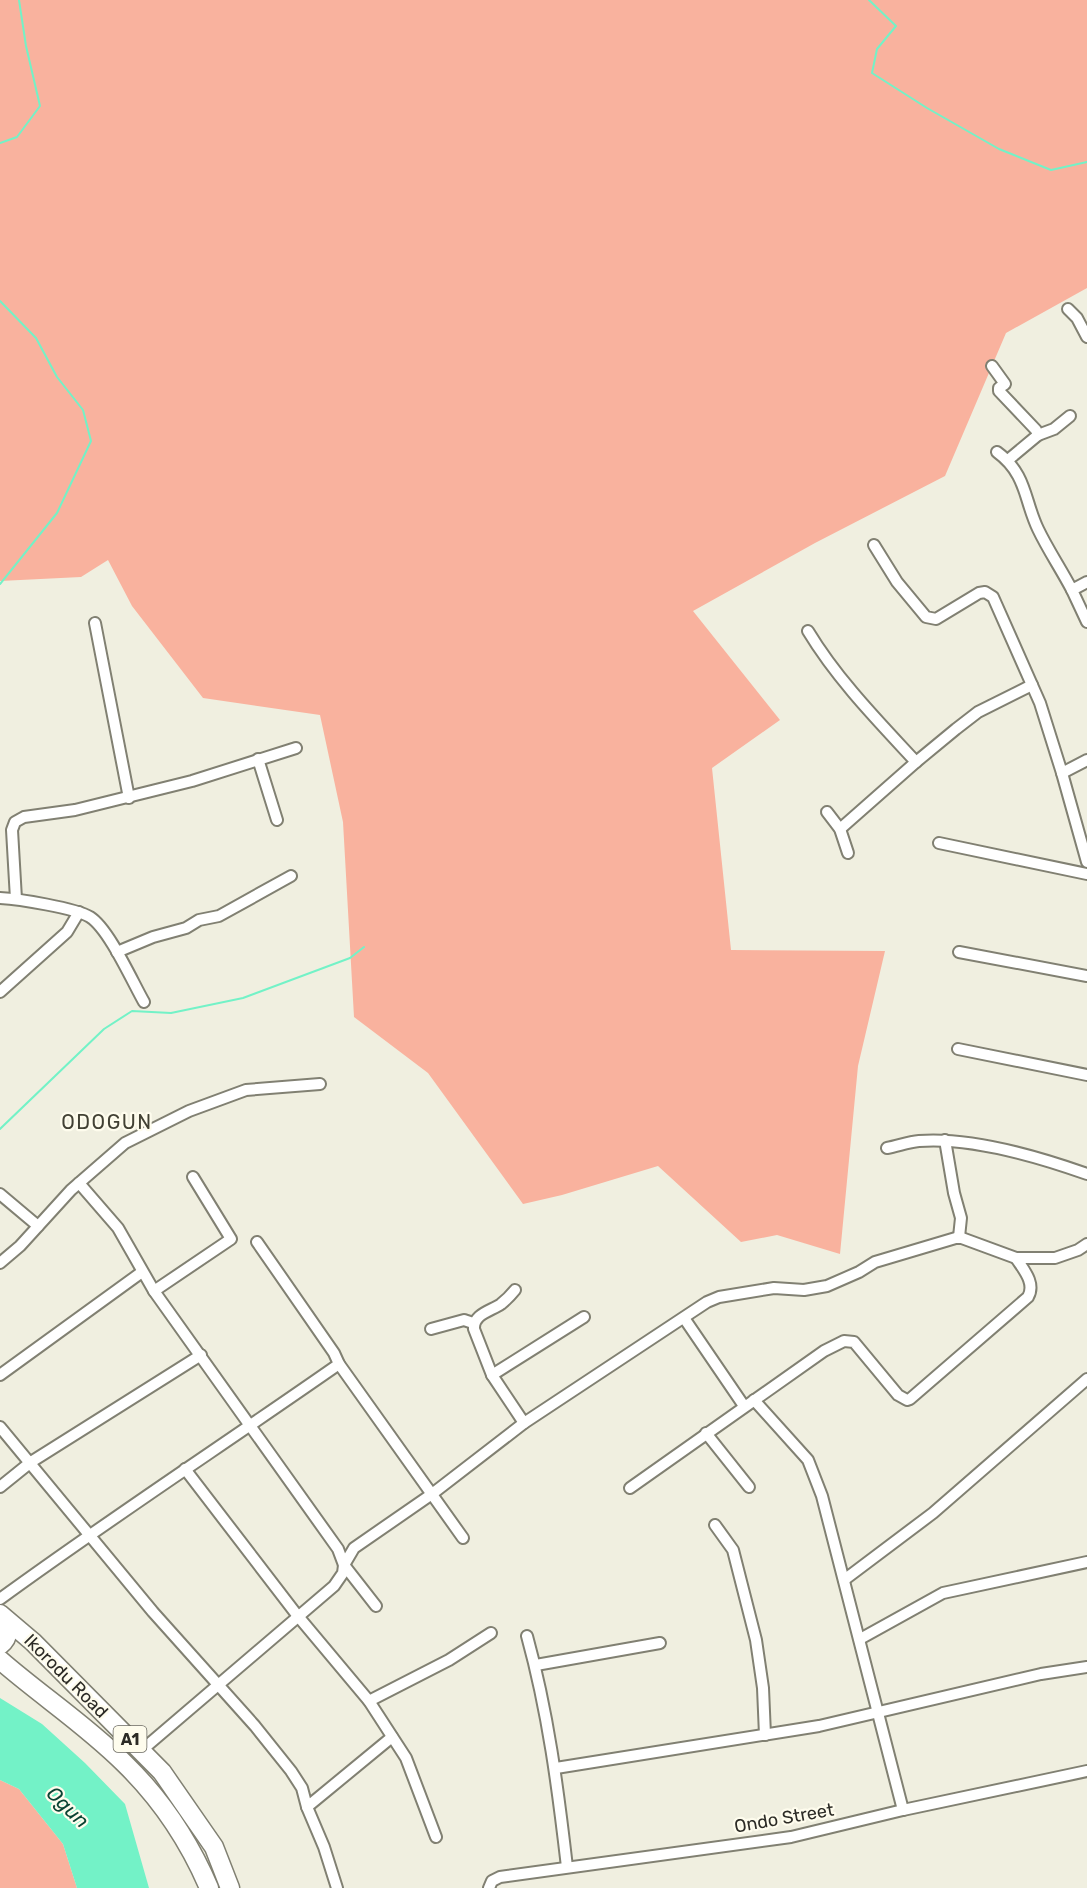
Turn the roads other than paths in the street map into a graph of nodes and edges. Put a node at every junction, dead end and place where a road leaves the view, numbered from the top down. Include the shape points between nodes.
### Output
1 (1068, 309) dead end
2 (1087, 337) edge
3 (992, 366) dead end
4 (1070, 416) dead end
5 (1038, 435) junction
6 (997, 452) dead end
7 (1008, 460) junction
8 (874, 545) dead end
9 (1087, 582) edge
10 (1072, 590) junction
11 (1087, 622) edge
12 (95, 623) dead end
13 (808, 631) dead end
14 (1032, 685) junction
15 (296, 748) dead end
16 (258, 759) junction
17 (1087, 760) edge
18 (916, 762) junction
19 (1062, 773) junction
20 (129, 798) junction
21 (827, 812) dead end
22 (277, 820) dead end
23 (840, 829) junction
24 (939, 843) dead end
25 (848, 853) dead end
26 (1087, 862) edge
27 (1087, 874) edge
28 (291, 876) dead end
29 (0, 898) edge
30 (16, 899) junction
31 (79, 912) junction
32 (117, 952) junction
33 (959, 952) dead end
34 (1087, 976) edge
35 (0, 992) edge
36 (144, 1002) dead end
37 (958, 1049) dead end
38 (1087, 1075) edge
39 (320, 1084) dead end
40 (945, 1140) junction
41 (887, 1148) dead end
42 (1087, 1174) edge
43 (193, 1177) dead end
44 (79, 1183) junction
45 (0, 1194) edge
46 (38, 1226) junction
47 (959, 1237) junction
48 (257, 1242) dead end
49 (1087, 1244) edge
50 (1016, 1258) junction
51 (0, 1263) edge
52 (142, 1272) junction
53 (515, 1290) dead end
54 (154, 1292) junction
55 (584, 1317) dead end
56 (684, 1318) junction
57 (474, 1323) junction
58 (431, 1329) dead end
59 (201, 1355) junction
60 (339, 1364) junction
61 (0, 1375) edge
62 (492, 1375) junction
63 (1087, 1379) edge
64 (754, 1400) junction
65 (744, 1406) junction
66 (524, 1423) junction
67 (0, 1427) edge
68 (249, 1427) junction
69 (706, 1433) junction
70 (31, 1462) junction
71 (185, 1469) junction
72 (0, 1487) edge
73 (749, 1487) dead end
74 (630, 1488) dead end
75 (432, 1494) junction
76 (715, 1525) dead end
77 (89, 1534) junction
78 (463, 1538) dead end
79 (1087, 1562) edge
80 (344, 1565) junction
81 (844, 1580) junction
82 (0, 1599) edge
83 (376, 1606) dead end
84 (297, 1615) junction
85 (0, 1616) edge
86 (491, 1633) dead end
87 (527, 1636) dead end
88 (860, 1639) junction
89 (660, 1643) dead end
90 (0, 1645) edge
91 (0, 1660) edge
92 (536, 1665) junction
93 (1087, 1667) edge
94 (217, 1685) junction
95 (369, 1701) junction
96 (878, 1713) junction
97 (765, 1736) junction
98 (392, 1737) junction
99 (142, 1750) junction
100 (556, 1768) junction
101 (1087, 1771) edge
102 (307, 1808) junction
103 (903, 1810) junction
104 (436, 1837) dead end
105 (567, 1867) junction
106 (209, 1888) edge
107 (230, 1888) edge
108 (337, 1888) edge
109 (489, 1888) edge

1 - 2 street
3 - 5 street via 1005,384 999,391
4 - 5 street via 1054,429
5 - 7 street
6 - 7 street
7 - 10 street via 1028,495 1037,527
8 - 14 street via 897,582 926,617 936,619 979,592 990,594
9 - 10 street
10 - 11 street
12 - 20 street
13 - 18 street via 856,697
14 - 18 street via 978,712
14 - 19 street
15 - 16 street
16 - 20 street
16 - 22 street
17 - 19 street
18 - 23 street
19 - 26 street
20 - 30 street via 15,822 12,830
21 - 23 street
23 - 25 street
24 - 27 street
28 - 32 street via 219,916
29 - 30 street
30 - 31 street
31 - 32 street via 99,925
31 - 35 street via 67,932
32 - 36 street
33 - 34 street
37 - 38 street
39 - 44 street via 246,1090 189,1111 126,1143
40 - 41 street
40 - 42 street
40 - 47 street via 961,1218
43 - 54 street via 231,1239
44 - 46 street
44 - 52 street via 118,1228
45 - 46 street
46 - 51 street
47 - 50 street
47 - 56 street via 874,1262 827,1286 804,1290 774,1288 719,1297
48 - 60 street
49 - 50 street via 1055,1258
50 - 64 street via 1030,1282 1028,1297 910,1399 898,1395 863,1350 849,1340 824,1351
52 - 54 street
52 - 61 street
53 - 57 street
54 - 59 street
55 - 62 street
56 - 65 street
56 - 66 street
57 - 58 street via 464,1320
57 - 62 street
59 - 68 street
59 - 70 street
60 - 68 street
60 - 75 street
62 - 66 street
63 - 81 street via 933,1513
64 - 65 street
64 - 81 street via 808,1460 822,1496
65 - 69 street
66 - 75 street
67 - 70 street
68 - 71 street
68 - 80 street via 338,1549
69 - 73 street
69 - 74 street
70 - 72 street
70 - 77 street
71 - 77 street
71 - 84 street
75 - 78 street
75 - 80 street via 354,1548
76 - 97 street via 733,1550 756,1640
77 - 82 street
77 - 94 street
79 - 88 street via 943,1593
80 - 83 street
80 - 84 street via 334,1586
81 - 88 street
84 - 94 street
84 - 95 street
85 - 90 highway via 8,1633
85 - 99 highway, Ikorodu Road / A1 via 33,1641
86 - 95 street via 449,1660
87 - 92 street
88 - 96 street
89 - 92 street
91 - 106 highway, Ikorodu Road / A1 via 137,1776 188,1842
92 - 100 street
93 - 96 street via 1041,1674
94 - 99 street
94 - 102 street via 291,1771 302,1788
95 - 98 street
96 - 97 street
96 - 103 street
97 - 100 street
98 - 102 street
98 - 104 street via 406,1758
99 - 107 highway, Ikorodu Road / A1 via 196,1818 214,1847
100 - 105 street
101 - 103 street, Ondo Street
102 - 108 street
103 - 105 street, Ondo Street via 791,1837
105 - 109 street, Ondo Street via 500,1877

